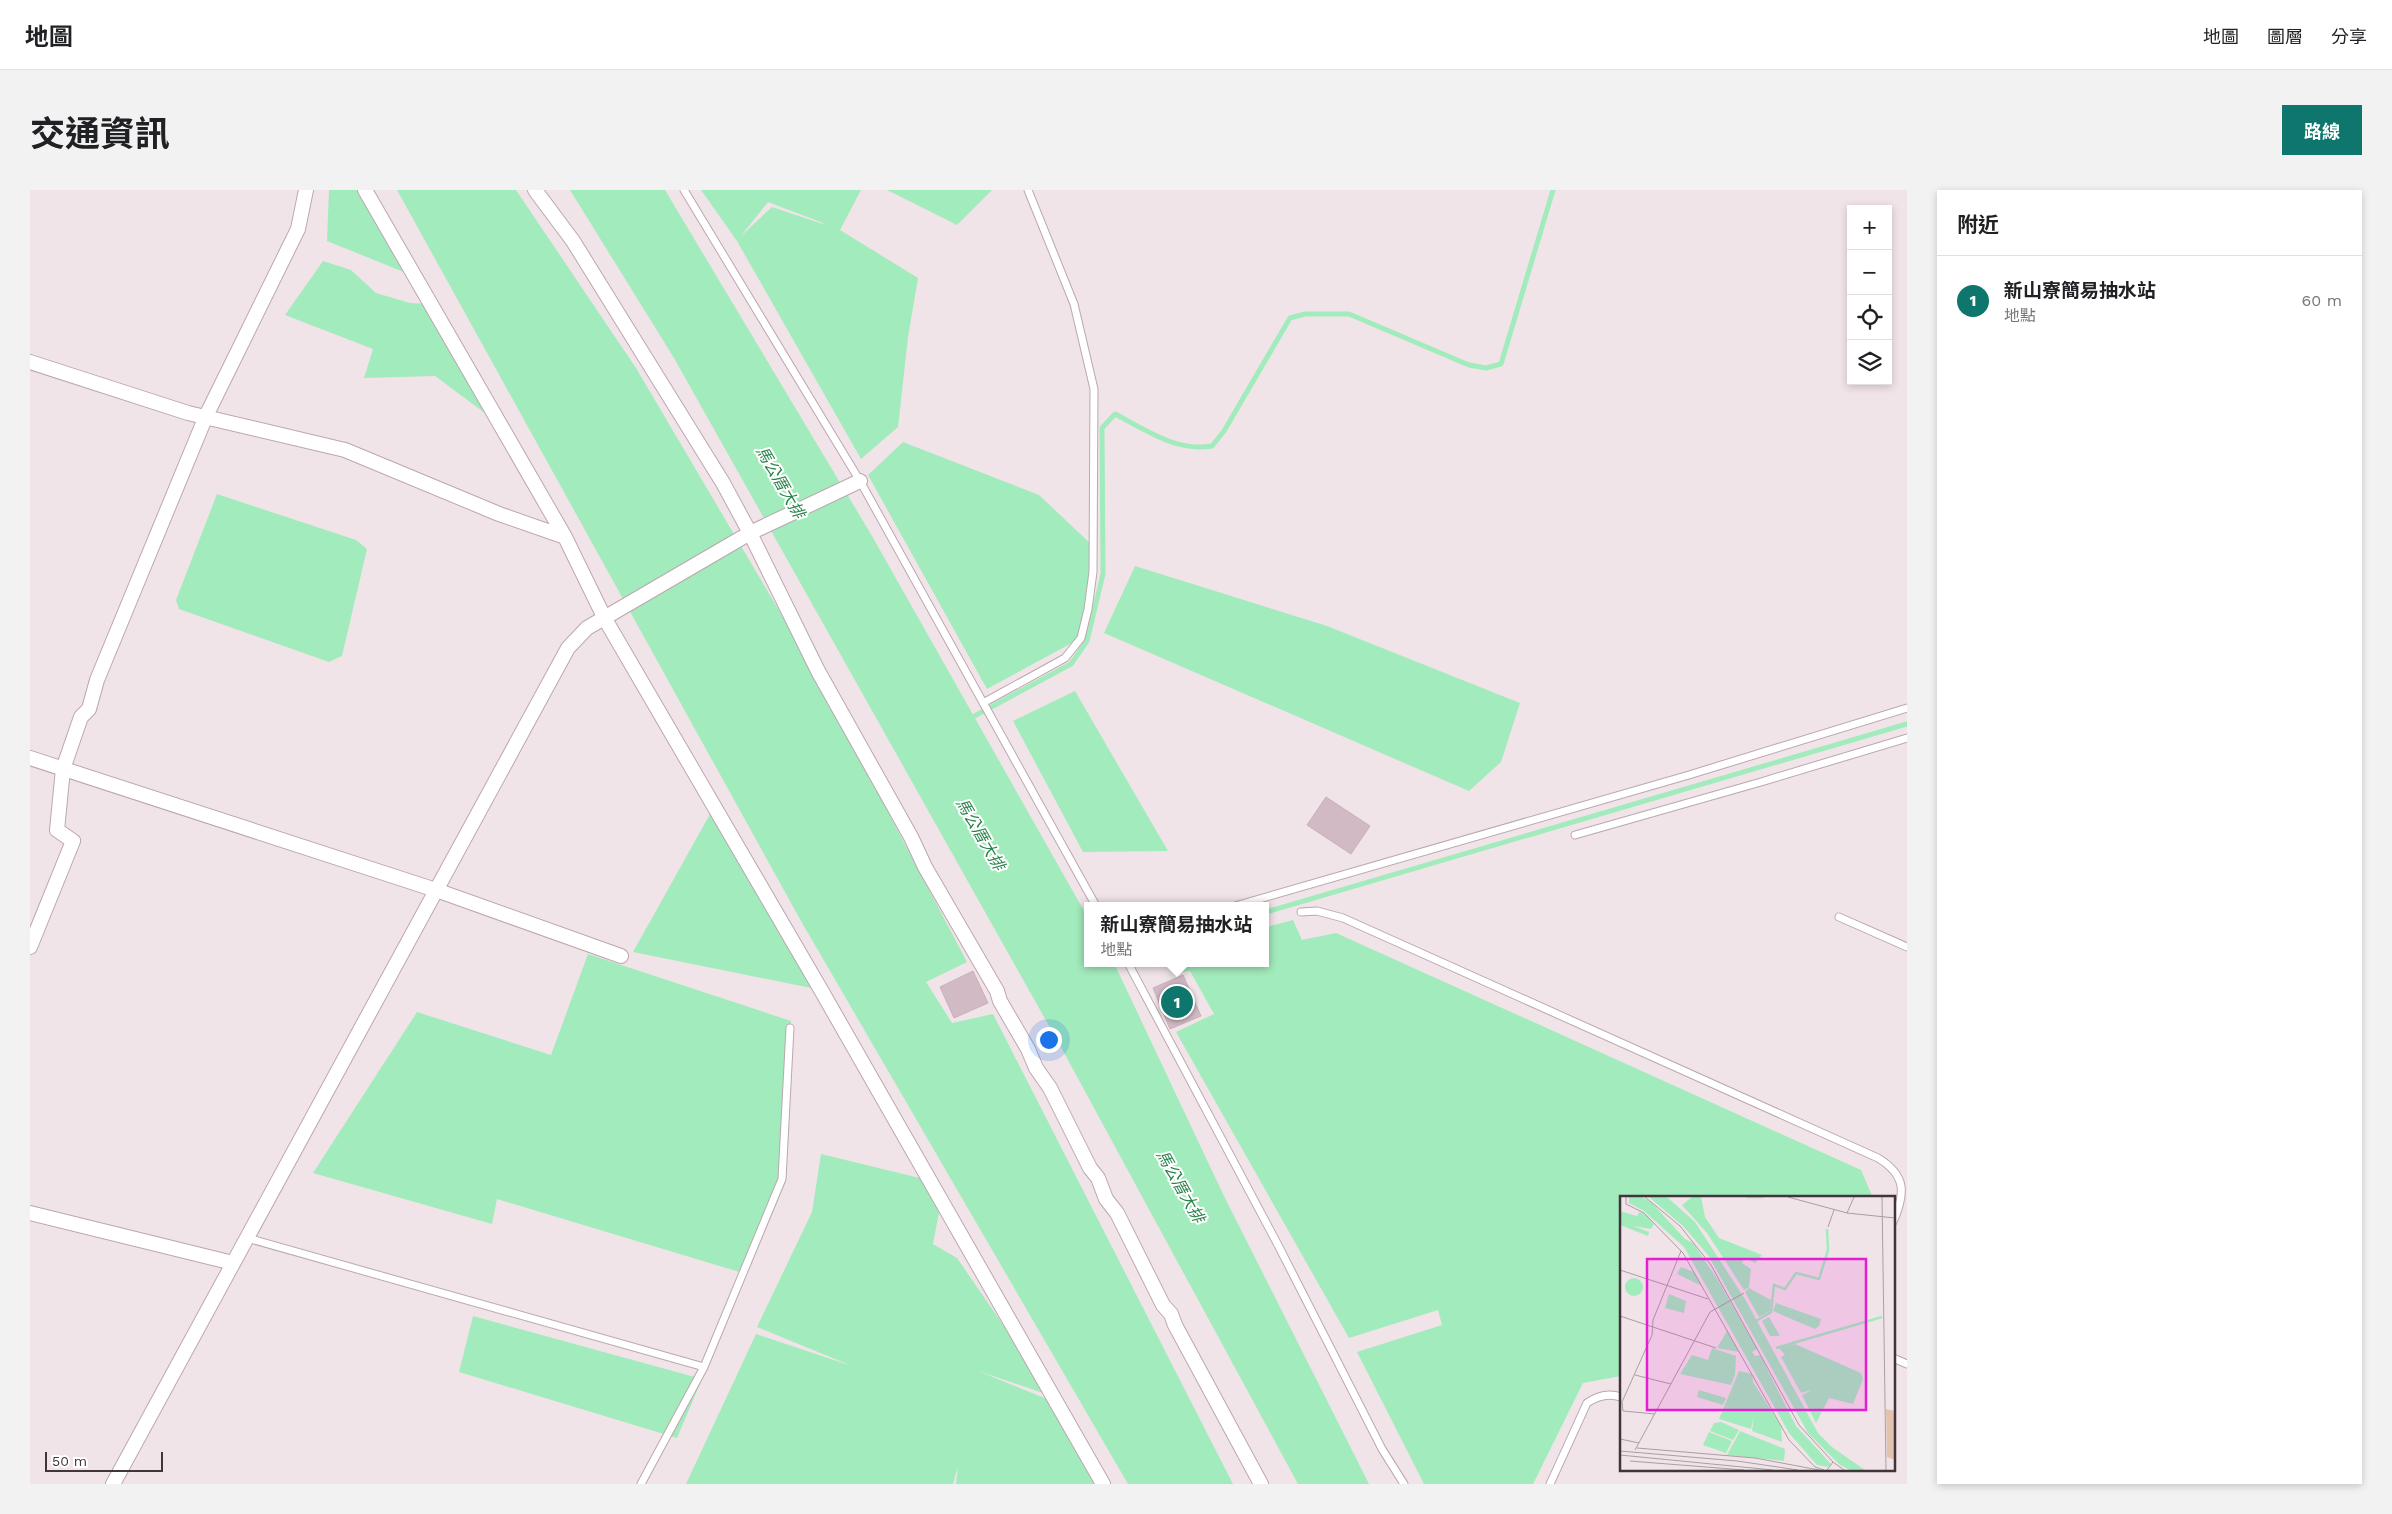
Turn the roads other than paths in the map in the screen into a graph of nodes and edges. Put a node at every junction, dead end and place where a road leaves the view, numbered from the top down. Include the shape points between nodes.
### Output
1 (306, 190) edge
2 (365, 190) edge
3 (535, 190) edge
4 (684, 190) edge
5 (1028, 190) edge
6 (30, 362) edge
7 (206, 416) junction
8 (860, 481) junction
9 (750, 533) junction
10 (565, 537) junction
11 (605, 618) junction
12 (984, 704) junction
13 (1907, 708) edge
14 (1907, 738) edge
15 (30, 758) edge
16 (63, 769) junction
17 (1575, 834) dead end
18 (436, 890) junction
19 (1094, 902) edge
20 (1249, 902) edge
21 (1301, 912) dead end
22 (1839, 917) dead end
23 (30, 947) edge
24 (1907, 947) edge
25 (621, 956) dead end
26 (1130, 967) edge
27 (790, 1028) dead end
28 (30, 1213) edge
29 (1894, 1220) edge
30 (247, 1238) junction
31 (233, 1263) junction
32 (1894, 1358) edge
33 (1907, 1364) edge
34 (704, 1367) junction
35 (1620, 1397) edge
36 (113, 1484) edge
37 (641, 1484) edge
38 (1103, 1484) edge
39 (1261, 1484) edge
40 (1404, 1484) edge
41 (1550, 1484) edge

1 - 7 street via 298,229
2 - 10 street
3 - 9 street via 573,241
4 - 8 lane
5 - 12 lane via 1074,304 1094,389 1093,572 1081,638 1065,658
6 - 7 street
7 - 10 street via 345,450 499,514
7 - 16 street via 97,680 89,709 81,717
8 - 9 street
8 - 12 lane
9 - 11 street
9 - 39 street via 818,671 925,867 950,905 1036,1068 1050,1088 1106,1199 1117,1213
10 - 11 street
11 - 18 street via 587,628 568,648
11 - 38 street
12 - 19 lane
13 - 20 lane via 1689,775
14 - 17 lane
15 - 16 street
16 - 18 street
16 - 23 street via 57,830 72,841
18 - 25 street
18 - 30 street
21 - 29 lane via 1343,918 1878,1158 1888,1164 1900,1180 1901,1204
22 - 24 lane
26 - 40 lane via 1278,1244 1382,1449
27 - 34 lane via 782,1178
28 - 31 street
30 - 31 street
30 - 34 lane
31 - 36 street
32 - 33 lane
34 - 37 lane
35 - 41 lane via 1606,1395 1587,1403

